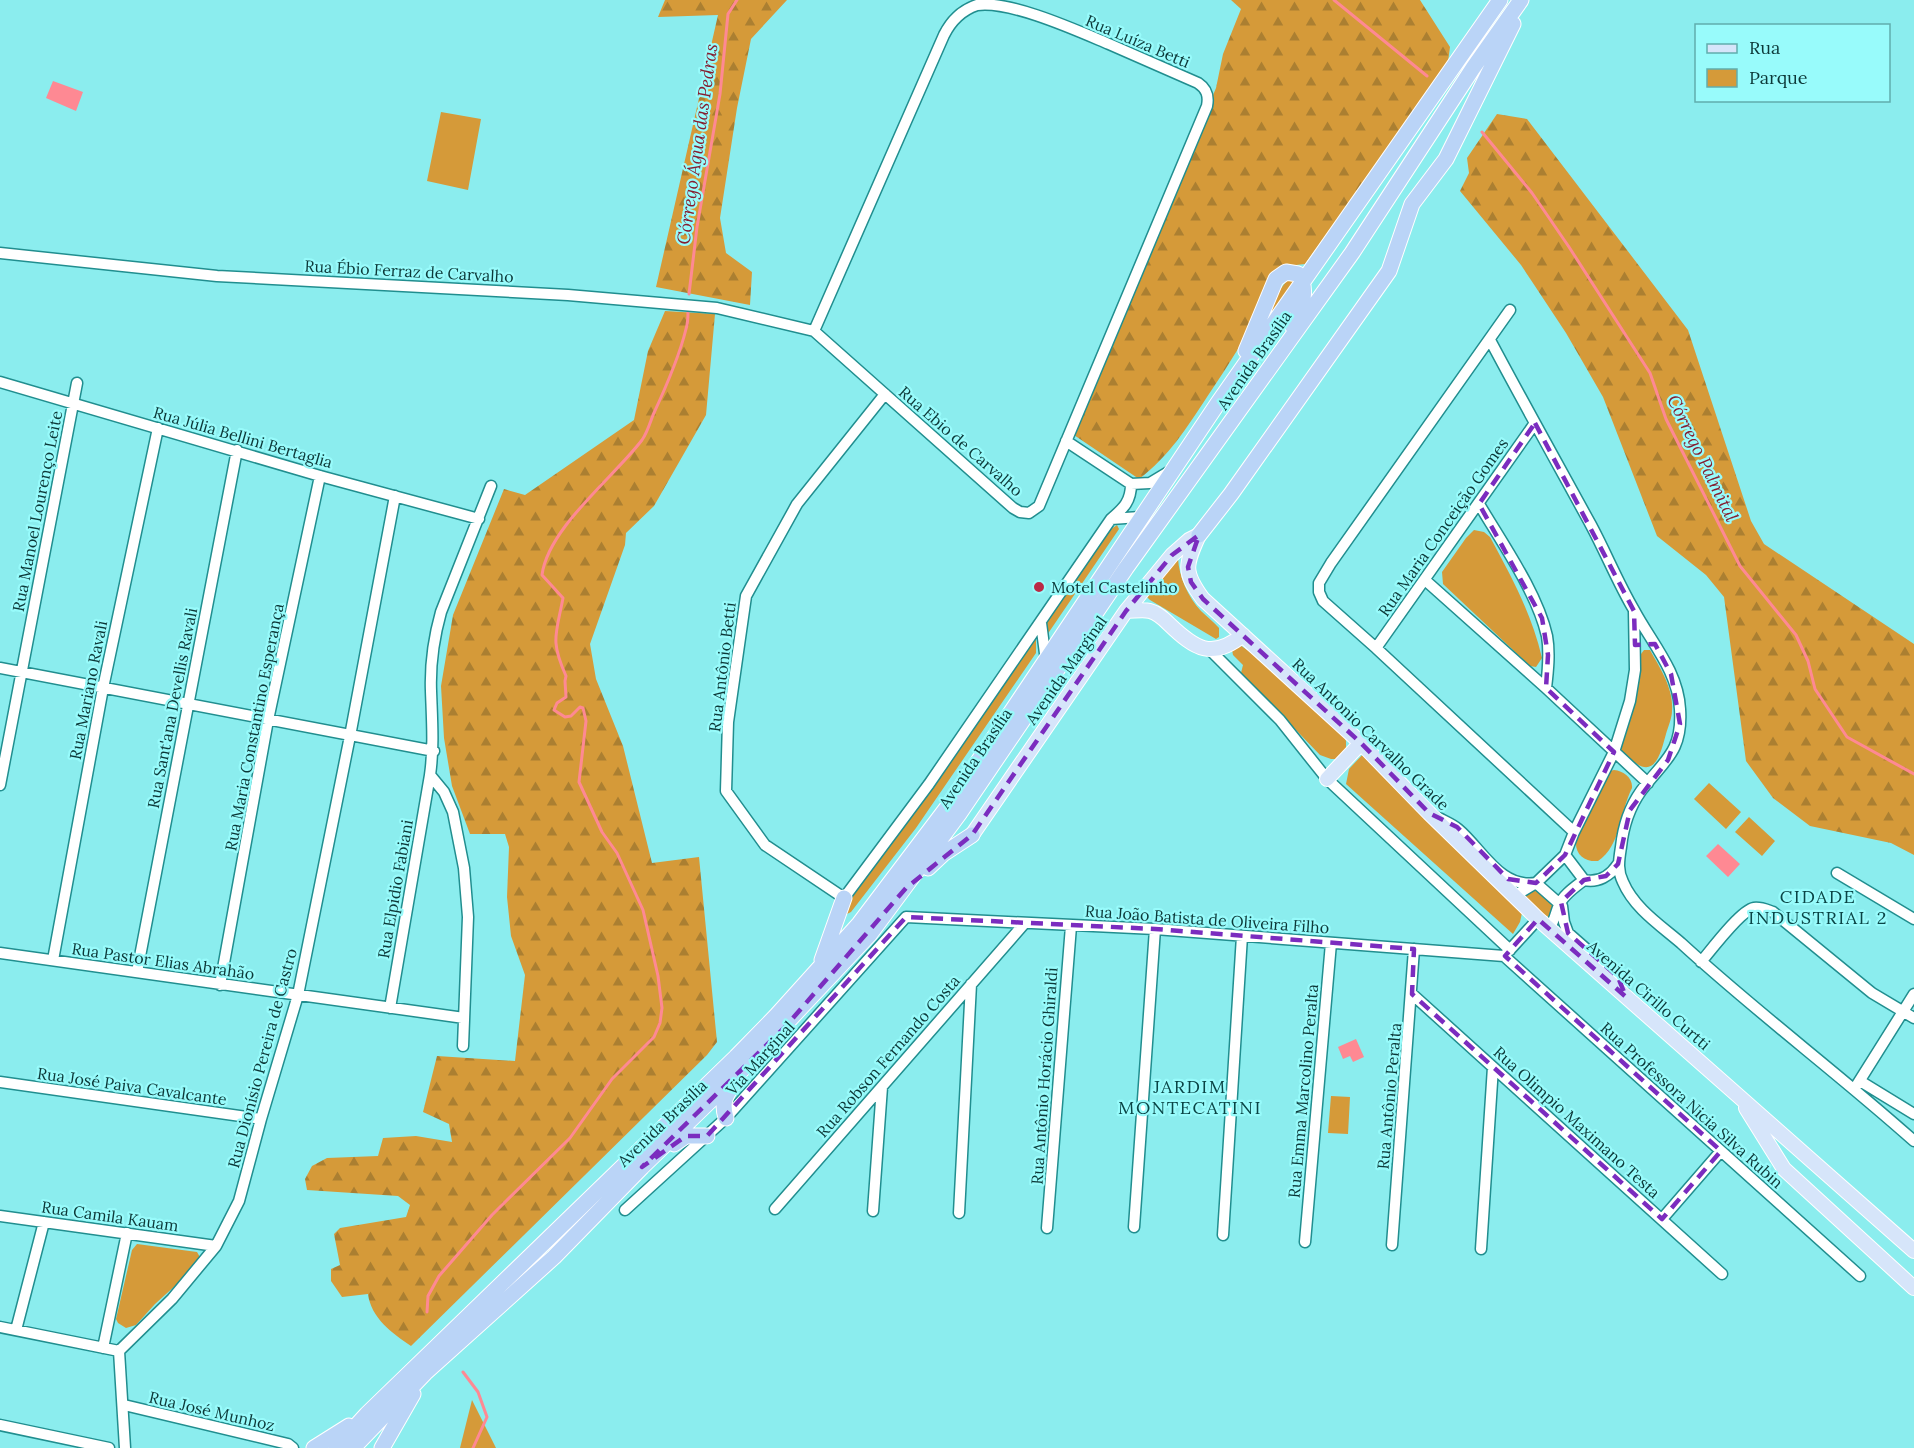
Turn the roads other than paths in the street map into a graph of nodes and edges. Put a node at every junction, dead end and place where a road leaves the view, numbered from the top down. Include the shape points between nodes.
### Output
1 (1500, 0) edge
2 (1523, 0) edge
3 (0, 253) edge
4 (1303, 281) junction
5 (1510, 310) dead end
6 (814, 330) junction
7 (1490, 340) junction
8 (1286, 347) junction
9 (0, 382) edge
10 (77, 384) dead end
11 (885, 393) junction
12 (73, 403) junction
13 (1218, 404) junction
14 (1535, 423) junction
15 (158, 428) junction
16 (1066, 441) junction
17 (237, 450) junction
18 (1174, 469) junction
19 (320, 476) junction
20 (1131, 484) junction
21 (491, 486) dead end
22 (395, 496) junction
23 (1479, 504) junction
24 (1140, 517) junction
25 (479, 519) junction
26 (1111, 519) junction
27 (1199, 535) junction
28 (1425, 580) junction
29 (1126, 611) junction
30 (1634, 611) junction
31 (1041, 622) junction
32 (1243, 635) junction
33 (1655, 644) junction
34 (1376, 648) junction
35 (1635, 648) junction
36 (1211, 651) junction
37 (1046, 661) junction
38 (0, 668) edge
39 (22, 672) junction
40 (103, 688) junction
41 (1546, 688) junction
42 (188, 705) junction
43 (268, 720) junction
44 (350, 736) junction
45 (1361, 743) junction
46 (434, 751) junction
47 (1614, 752) junction
48 (430, 775) junction
49 (1327, 779) junction
50 (1648, 783) junction
51 (0, 785) edge
52 (1429, 813) junction
53 (1574, 832) junction
54 (972, 835) joint
55 (1565, 855) junction
56 (1618, 864) junction
57 (1837, 873) dead end
58 (1584, 880) junction
59 (1536, 883) junction
60 (906, 888) junction
61 (1514, 896) junction
62 (844, 898) junction
63 (1560, 903) junction
64 (906, 917) joint
65 (1538, 919) junction
66 (1914, 919) edge
67 (1024, 924) junction
68 (1071, 926) junction
69 (1549, 928) junction
70 (1155, 929) junction
71 (1242, 936) junction
72 (1331, 943) junction
73 (1414, 949) junction
74 (0, 953) edge
75 (1507, 953) junction
76 (53, 960) junction
77 (1701, 962) junction
78 (819, 969) junction
79 (137, 972) junction
80 (220, 984) junction
81 (971, 984) junction
82 (1412, 994) junction
83 (1914, 994) edge
84 (298, 995) junction
85 (1626, 998) junction
86 (390, 1008) junction
87 (1903, 1012) junction
88 (464, 1018) junction
89 (1914, 1018) edge
90 (463, 1046) dead end
91 (746, 1066) junction
92 (1493, 1067) junction
93 (0, 1082) edge
94 (1858, 1084) junction
95 (882, 1087) junction
96 (1739, 1096) junction
97 (1914, 1114) edge
98 (726, 1118) junction
99 (261, 1119) junction
100 (707, 1136) junction
101 (1914, 1141) edge
102 (1721, 1152) junction
103 (642, 1167) junction
104 (775, 1209) dead end
105 (625, 1210) dead end
106 (873, 1211) dead end
107 (959, 1213) dead end
108 (0, 1216) edge
109 (1662, 1219) junction
110 (44, 1222) junction
111 (1134, 1227) dead end
112 (1047, 1228) dead end
113 (127, 1233) junction
114 (1223, 1235) dead end
115 (1305, 1242) dead end
116 (1392, 1245) dead end
117 (216, 1246) junction
118 (1481, 1249) dead end
119 (1914, 1251) edge
120 (1722, 1274) dead end
121 (1860, 1276) dead end
122 (1914, 1288) edge
123 (0, 1327) edge
124 (16, 1330) junction
125 (103, 1348) junction
126 (119, 1351) junction
127 (425, 1373) junction
128 (124, 1405) junction
129 (367, 1414) junction
130 (0, 1425) edge
131 (109, 1448) edge
132 (125, 1448) edge
133 (293, 1448) edge
134 (314, 1448) edge
135 (336, 1448) edge
136 (353, 1448) edge
137 (381, 1448) edge

1 - 4 highway, Avenida Brasília
2 - 8 highway, Avenida Brasília
2 - 27 highway via 1446,159 1412,204 1389,271
3 - 6 street, Rua Ébio Ferraz de Carvalho via 217,276 568,295 717,308
4 - 8 highway via 1305,292
4 - 13 highway, Avenida Brasília
4 - 13 highway via 1290,271 1276,279 1246,351
5 - 7 street
6 - 11 street, Rua Ebio de Carvalho
6 - 16 street, Rua Luíza Betti via 944,35 963,11 979,4 1013,6 1198,83 1207,93 1207,106
7 - 14 street
7 - 34 street via 1319,583 1323,601
8 - 60 highway, Avenida Brasília via 1126,568
9 - 12 street, Rua Júlia Bellini Bertaglia
10 - 12 street, Rua Manoel Lourenço Leite
11 - 16 street, Rua Ebio de Carvalho via 1020,512 1029,513 1039,506
11 - 62 street, Rua Antônio Betti via 797,504 746,596 728,722 726,791 765,844
12 - 15 street, Rua Júlia Bellini Bertaglia
12 - 39 street, Rua Manoel Lourenço Leite
13 - 18 highway, Avenida Brasília
14 - 23 street, Rua Maria Conceição Gomes
14 - 30 street
15 - 17 street, Rua Júlia Bellini Bertaglia
15 - 40 street, Rua Mariano Ravali
16 - 20 street
17 - 19 street, Rua Júlia Bellini Bertaglia
17 - 42 street, Rua Sant'ana Devellis Ravali
18 - 20 street via 1150,483
18 - 24 highway, Avenida Brasília
19 - 22 street, Rua Júlia Bellini Bertaglia
19 - 43 street, Rua Maria Constantino Esperança
20 - 26 street via 1127,504
21 - 25 street, Rua Elpidio Fabiani
22 - 25 street, Rua Júlia Bellini Bertaglia
22 - 44 street, Rua Dionísio Pereira de Castro
23 - 28 street, Rua Maria Conceição Gomes
23 - 41 street via 1542,618 1548,655
24 - 26 street
24 - 37 highway, Avenida Brasília
25 - 46 street, Rua Elpidio Fabiani via 443,604 436,634 431,675
26 - 31 street
27 - 29 main road, Avenida Marginal via 1172,555
27 - 32 main road, Rua Antonio Carvalho Grade via 1190,555 1191,582 1203,599
28 - 34 street, Rua Maria Conceição Gomes
28 - 41 street
29 - 36 main road via 1152,611 1184,639
29 - 54 main road, Avenida Marginal
30 - 33 street
30 - 35 street
31 - 37 street
31 - 62 street
32 - 36 main road via 1231,645
32 - 45 main road, Rua Antonio Carvalho Grade
33 - 35 street
33 - 50 street via 1676,686 1680,724 1668,760
34 - 53 street
35 - 47 street via 1630,701
36 - 49 street, Rua Professora Nicia Silva Rubin via 1280,720
37 - 78 highway, Avenida Brasília via 949,806 859,924
38 - 39 street
39 - 40 street
39 - 51 street, Rua Manoel Lourenço Leite
40 - 42 street
40 - 76 street, Rua Mariano Ravali
41 - 47 street
42 - 43 street
42 - 79 street, Rua Sant'ana Devellis Ravali
43 - 44 street
43 - 80 street, Rua Maria Constantino Esperança
44 - 46 street
44 - 84 street, Rua Dionísio Pereira de Castro
45 - 49 main road
45 - 52 main road, Rua Antonio Carvalho Grade
46 - 48 street, Rua Elpidio Fabiani
47 - 50 street
47 - 53 street
48 - 86 street, Rua Elpidio Fabiani
48 - 88 street via 453,812 464,868 468,917
49 - 75 street, Rua Professora Nicia Silva Rubin
50 - 56 street via 1626,820
52 - 59 street via 1457,827 1508,879
52 - 61 main road, Rua Antonio Carvalho Grade
53 - 55 street
54 - 60 highway via 943,854
55 - 58 street
55 - 59 street
56 - 58 street via 1606,876
56 - 77 street via 1624,885 1636,903
57 - 66 street
58 - 63 street
59 - 61 street
59 - 63 street
60 - 91 highway, Avenida Brasília via 870,934
61 - 65 main road, Rua Antonio Carvalho Grade
62 - 78 highway
63 - 69 street
63 - 85 street via 1568,933 1618,977
64 - 67 street, Rua João Batista de Oliveira Filho
64 - 98 street, Via Marginal
65 - 69 main road, Avenida Cirillo Curtti
65 - 75 street
67 - 68 street, Rua João Batista de Oliveira Filho
67 - 81 street, Rua Robson Fernando Costa
68 - 70 street, Rua João Batista de Oliveira Filho
68 - 112 street, Rua Antônio Horácio Ghiraldi
69 - 85 main road, Avenida Cirillo Curtti
70 - 71 street, Rua João Batista de Oliveira Filho
70 - 111 street
71 - 72 street, Rua João Batista de Oliveira Filho
71 - 114 street
72 - 73 street, Rua João Batista de Oliveira Filho
72 - 115 street, Rua Emma Marcolino Peralta
73 - 75 street, Rua João Batista de Oliveira Filho
73 - 82 street, Rua Antônio Peralta
74 - 76 street, Rua Pastor Elias Abrahão
75 - 102 street, Rua Professora Nicia Silva Rubin
76 - 79 street, Rua Pastor Elias Abrahão
77 - 87 street via 1742,916 1752,908 1762,908 1773,912 1872,993
77 - 94 street
78 - 129 highway, Avenida Brasília via 736,1057
79 - 80 street, Rua Pastor Elias Abrahão
80 - 84 street, Rua Pastor Elias Abrahão
81 - 95 street, Rua Robson Fernando Costa
81 - 107 street
82 - 92 street, Rua Olimpio Maximano Testa
82 - 116 street, Rua Antônio Peralta
83 - 87 street
84 - 86 street, Rua Pastor Elias Abrahão
84 - 99 street, Rua Dionísio Pereira de Castro
85 - 96 main road, Avenida Cirillo Curtti
86 - 88 street, Rua Pastor Elias Abrahão
87 - 89 street
87 - 94 street
88 - 90 street
91 - 98 highway via 725,1096
91 - 103 highway, Avenida Brasília
92 - 109 street, Rua Olimpio Maximano Testa
92 - 118 street
93 - 99 street, Rua José Paiva Cavalcante
94 - 97 street
94 - 101 street
95 - 104 street, Rua Robson Fernando Costa
95 - 106 street
96 - 119 main road, Avenida Cirillo Curtti
96 - 122 main road, Avenida Cirillo Curtti via 1784,1169
98 - 100 street, Via Marginal
99 - 117 street, Rua Dionísio Pereira de Castro via 239,1201
100 - 103 highway via 686,1136
100 - 105 street, Via Marginal
102 - 109 street
102 - 121 street, Rua Professora Nicia Silva Rubin
103 - 127 highway, Avenida Brasília via 554,1257
108 - 110 street, Rua Camila Kauam
109 - 120 street, Rua Olimpio Maximano Testa
110 - 113 street, Rua Camila Kauam
110 - 124 street
113 - 117 street, Rua Camila Kauam
113 - 125 street
117 - 126 street, Rua Dionísio Pereira de Castro via 172,1299
123 - 124 street
124 - 125 street
125 - 126 street
126 - 128 street
127 - 136 highway, Avenida Brasília
127 - 137 highway
128 - 132 street
128 - 133 street, Rua José Munhoz
129 - 134 highway
129 - 135 highway, Avenida Brasília
130 - 131 street

